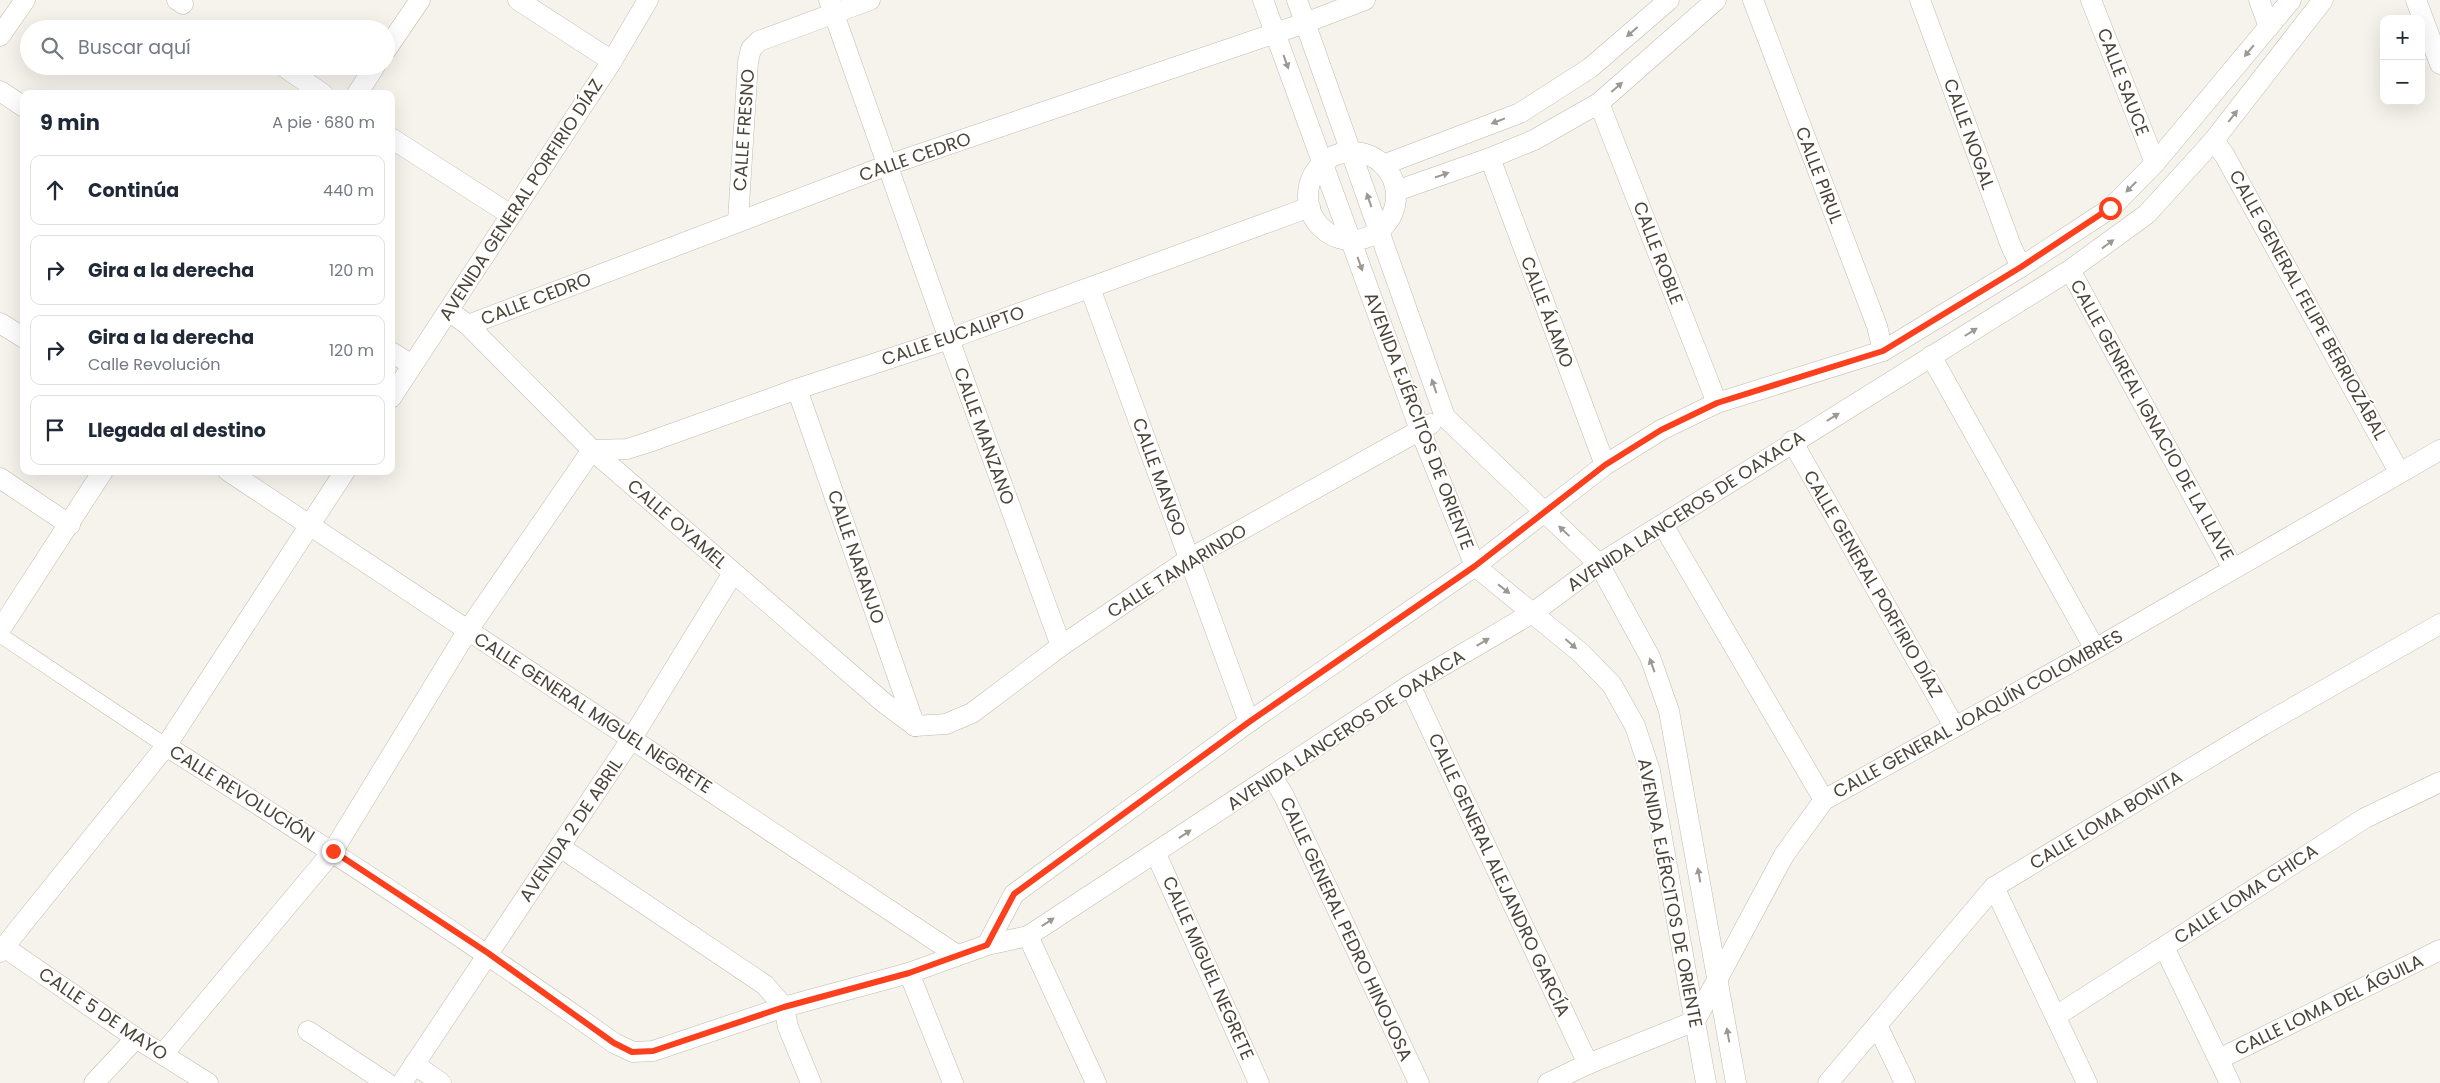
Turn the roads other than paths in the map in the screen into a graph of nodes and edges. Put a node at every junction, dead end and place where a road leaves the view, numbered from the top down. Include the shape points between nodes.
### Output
1 (25, 0) edge
2 (420, 0) edge
3 (518, 0) edge
4 (648, 0) edge
5 (870, 0) edge
6 (1264, 0) edge
7 (1297, 0) edge
8 (1365, 0) edge
9 (1669, 0) edge
10 (1716, 0) edge
11 (1753, 0) edge
12 (1920, 0) edge
13 (2091, 0) edge
14 (2259, 0) edge
15 (2291, 0) edge
16 (2323, 0) edge
17 (2416, 0) edge
18 (831, 6) edge
19 (1305, 23) junction
20 (2269, 27) junction
21 (1275, 33) junction
22 (0, 36) edge
23 (395, 37) edge
24 (612, 61) junction
25 (2440, 64) edge
26 (296, 75) edge
27 (369, 75) edge
28 (317, 90) edge
29 (360, 90) edge
30 (0, 91) edge
31 (1599, 103) junction
32 (20, 104) edge
33 (1520, 113) junction
34 (1534, 140) junction
35 (2214, 140) junction
36 (395, 141) edge
37 (1352, 152) junction
38 (1490, 158) junction
39 (2155, 163) junction
40 (1323, 164) junction
41 (888, 165) junction
42 (1383, 165) junction
43 (1396, 191) junction
44 (1310, 207) junction
45 (511, 215) junction
46 (738, 221) junction
47 (1380, 230) junction
48 (1352, 241) junction
49 (2021, 267) junction
50 (2070, 270) junction
51 (1090, 288) junction
52 (449, 312) junction
53 (0, 323) edge
54 (468, 325) junction
55 (20, 336) edge
56 (949, 340) junction
57 (1883, 351) junction
58 (395, 354) edge
59 (1931, 356) junction
60 (412, 365) junction
61 (797, 389) junction
62 (395, 392) edge
63 (1717, 403) junction
64 (1445, 417) junction
65 (1420, 430) junction
66 (1792, 442) junction
67 (592, 450) junction
68 (2440, 450) edge
69 (1605, 465) junction
70 (2399, 472) junction
71 (101, 475) edge
72 (234, 475) edge
73 (342, 475) edge
74 (0, 478) edge
75 (1542, 511) junction
76 (70, 525) junction
77 (1663, 525) junction
78 (310, 527) junction
79 (1189, 559) junction
80 (1599, 564) junction
81 (1475, 566) junction
82 (2233, 569) junction
83 (734, 572) junction
84 (1534, 612) junction
85 (2440, 624) edge
86 (0, 630) edge
87 (468, 630) junction
88 (0, 635) edge
89 (1061, 646) junction
90 (2095, 649) junction
91 (1410, 685) junction
92 (1249, 722) junction
93 (915, 726) junction
94 (1954, 726) junction
95 (632, 738) junction
96 (166, 746) junction
97 (1272, 776) junction
98 (2440, 782) edge
99 (1824, 800) junction
100 (560, 847) junction
101 (333, 851) junction
102 (1156, 854) junction
103 (1994, 887) junction
104 (1028, 936) junction
105 (987, 945) junction
106 (1, 947) edge
107 (2164, 947) junction
108 (2440, 950) edge
109 (488, 953) junction
110 (957, 955) junction
111 (909, 973) junction
112 (1718, 979) junction
113 (784, 1007) junction
114 (2056, 1016) junction
115 (1695, 1022) junction
116 (1877, 1024) junction
117 (308, 1031) dead end
118 (136, 1038) junction
119 (632, 1052) joint
120 (163, 1054) junction
121 (2219, 1059) junction
122 (414, 1064) junction
123 (1588, 1064) junction
124 (94, 1083) edge
125 (208, 1083) edge
126 (387, 1083) edge
127 (402, 1083) edge
128 (441, 1083) edge
129 (811, 1083) edge
130 (953, 1083) edge
131 (1096, 1083) edge
132 (1259, 1083) edge
133 (1420, 1083) edge
134 (1548, 1083) edge
135 (1706, 1083) edge
136 (1736, 1083) edge
137 (1828, 1083) edge
138 (1905, 1083) edge
139 (2087, 1083) edge
140 (2230, 1083) edge

1 - 22 street
2 - 23 street
3 - 24 street
4 - 24 street, AVENIDA GENERAL PORFIRIO DÍAZ
5 - 18 street, CALLE FRESNO
6 - 21 street, AVENIDA EJÉRCITOS DE ORIENTE
7 - 19 street, AVENIDA EJÉRCITOS DE ORIENTE
8 - 19 street, CALLE CEDRO
9 -> 33 street via 1590,68
31 -> 10 street
11 - 57 street, CALLE PIRUL
12 - 49 street, CALLE NOGAL
13 - 39 street, CALLE SAUCE
14 - 20 street
15 - 20 street
35 -> 16 street, AVENIDA LANCEROS DE OAXACA
17 - 25 street
18 - 41 street, CALLE MANZANO
18 - 46 street, CALLE FRESNO via 758,41 751,49
19 - 21 street, CALLE CEDRO
19 - 37 street, AVENIDA EJÉRCITOS DE ORIENTE
20 -> 39 street
21 -> 40 street, AVENIDA EJÉRCITOS DE ORIENTE
21 - 41 street, CALLE CEDRO
24 - 45 street, AVENIDA GENERAL PORFIRIO DÍAZ
26 - 28 street
27 - 29 street
30 - 32 street
31 - 34 street
31 - 63 street, CALLE ROBLE
33 - 34 street
33 -> 42 street
34 - 38 street
50 -> 35 street, AVENIDA LANCEROS DE OAXACA via 2147,214
35 - 70 street, CALLE GENERAL FELIPE BERRIOZÁBAL
36 - 45 street
37 - 40 street
37 - 42 street via 1369,156
47 -> 37 street, AVENIDA EJÉRCITOS DE ORIENTE
43 -> 38 street
38 - 69 street, CALLE ÁLAMO
39 -> 49 street via 2110,208
40 - 44 street via 1312,179 1308,198
40 - 48 street, AVENIDA EJÉRCITOS DE ORIENTE
41 - 46 street, CALLE CEDRO
41 - 56 street, CALLE MANZANO
42 - 43 street via 1392,177
43 - 47 street via 1393,213
44 - 48 street via 1321,227 1340,239
44 - 51 street, CALLE EUCALIPTO
45 - 52 street, AVENIDA GENERAL PORFIRIO DÍAZ
46 - 54 street, CALLE CEDRO
47 - 48 street
64 -> 47 street, AVENIDA EJÉRCITOS DE ORIENTE
48 -> 65 street, AVENIDA EJÉRCITOS DE ORIENTE
49 - 57 street
59 -> 50 street, AVENIDA LANCEROS DE OAXACA
50 - 82 street, CALLE GENREAL IGNACIO DE LA LLAVE
51 - 56 street, CALLE EUCALIPTO
51 - 79 street, CALLE MANGO
52 - 54 street, CALLE OYAMEL
52 - 60 street, AVENIDA GENERAL PORFIRIO DÍAZ
53 - 55 street
54 - 67 street, CALLE OYAMEL
56 - 61 street, CALLE EUCALIPTO
56 - 89 street, CALLE MANZANO
57 - 63 street
58 - 60 street
66 -> 59 street, AVENIDA LANCEROS DE OAXACA
59 - 90 street
60 - 62 street, AVENIDA GENERAL PORFIRIO DÍAZ
61 - 67 street, CALLE EUCALIPTO via 627,449
61 - 93 street, CALLE NARANJO
63 - 69 street via 1661,430
64 - 65 street, CALLE TAMARINDO
64 - 75 street, AVENIDA EJÉRCITOS DE ORIENTE
65 - 79 street, CALLE TAMARINDO
65 - 81 street, AVENIDA EJÉRCITOS DE ORIENTE
66 - 77 street, AVENIDA LANCEROS DE OAXACA
66 - 94 street, CALLE GENERAL PORFIRIO DÍAZ
67 - 83 street, CALLE OYAMEL
67 - 87 street
68 - 70 street, CALLE GENERAL JOAQUÍN COLOMBRES
69 - 75 street
70 - 82 street, CALLE GENERAL JOAQUÍN COLOMBRES
71 - 76 street
72 - 78 street, CALLE GENERAL MIGUEL NEGRETE
73 - 78 street
74 - 76 street
80 -> 75 street, AVENIDA EJÉRCITOS DE ORIENTE
75 - 81 street
76 - 86 street
77 - 80 street, AVENIDA LANCEROS DE OAXACA
77 - 99 street
78 - 87 street, CALLE GENERAL MIGUEL NEGRETE
78 - 96 street
79 - 89 street, CALLE TAMARINDO
79 - 92 street, CALLE MANGO
80 - 84 street, AVENIDA LANCEROS DE OAXACA
112 -> 80 street, AVENIDA EJÉRCITOS DE ORIENTE via 1669,711 1650,658
81 -> 84 street, AVENIDA EJÉRCITOS DE ORIENTE
81 - 92 street
82 - 90 street, CALLE GENERAL JOAQUÍN COLOMBRES
83 - 93 street, CALLE OYAMEL
83 - 95 street, AVENIDA 2 DE ABRIL
91 -> 84 street, AVENIDA LANCEROS DE OAXACA
84 -> 115 street, AVENIDA EJÉRCITOS DE ORIENTE via 1612,685 1635,726 1650,771
85 - 103 street, CALLE LOMA BONITA via 2263,725
87 - 95 street, CALLE GENERAL MIGUEL NEGRETE
87 - 101 street
88 - 96 street, CALLE REVOLUCIÓN
89 - 93 street, CALLE TAMARINDO via 972,713 946,724
90 - 94 street, CALLE GENERAL JOAQUÍN COLOMBRES
91 - 97 street, AVENIDA LANCEROS DE OAXACA
91 - 123 street, CALLE GENERAL ALEJANDRO GARCÍA
92 - 105 street via 1014,894
94 - 99 street, CALLE GENERAL JOAQUÍN COLOMBRES
95 - 100 street, AVENIDA 2 DE ABRIL
95 - 110 street, CALLE GENERAL MIGUEL NEGRETE
96 - 101 street, CALLE REVOLUCIÓN
96 - 106 street
102 -> 97 street, AVENIDA LANCEROS DE OAXACA
97 - 133 street, CALLE GENERAL PEDRO HINOJOSA
98 - 107 street, CALLE LOMA CHICA via 2365,818
99 - 112 street, CALLE GENERAL JOAQUÍN COLOMBRES via 1784,855
100 - 109 street, AVENIDA 2 DE ABRIL
100 - 113 street via 765,984
101 - 109 street, CALLE REVOLUCIÓN
101 - 120 street
104 -> 102 street, AVENIDA LANCEROS DE OAXACA
102 - 132 street, CALLE MIGUEL NEGRETE
103 - 114 street
103 - 116 street, CALLE LOMA BONITA
104 - 105 street, AVENIDA LANCEROS DE OAXACA
104 - 131 street
105 - 110 street, AVENIDA LANCEROS DE OAXACA
106 - 118 street, CALLE 5 DE MAYO
107 - 114 street, CALLE LOMA CHICA
107 - 121 street
108 - 121 street, CALLE LOMA DEL ÁGUILA
109 - 119 street, CALLE REVOLUCIÓN via 614,1043
109 - 122 street, AVENIDA 2 DE ABRIL
110 - 111 street, AVENIDA LANCEROS DE OAXACA
111 - 113 street, AVENIDA LANCEROS DE OAXACA
111 - 130 street
112 - 115 street, CALLE GENERAL JOAQUÍN COLOMBRES
136 -> 112 street, AVENIDA EJÉRCITOS DE ORIENTE
113 - 119 street, AVENIDA LANCEROS DE OAXACA via 653,1051
113 - 129 street via 788,1027
114 - 139 street
115 - 123 street
115 - 135 street, AVENIDA EJÉRCITOS DE ORIENTE
116 - 137 street, CALLE LOMA BONITA
116 - 138 street
117 - 126 street
118 - 120 street, CALLE 5 DE MAYO
118 - 124 street
120 - 125 street, CALLE 5 DE MAYO
121 - 140 street
122 - 127 street, AVENIDA 2 DE ABRIL
122 - 128 street
123 - 134 street

